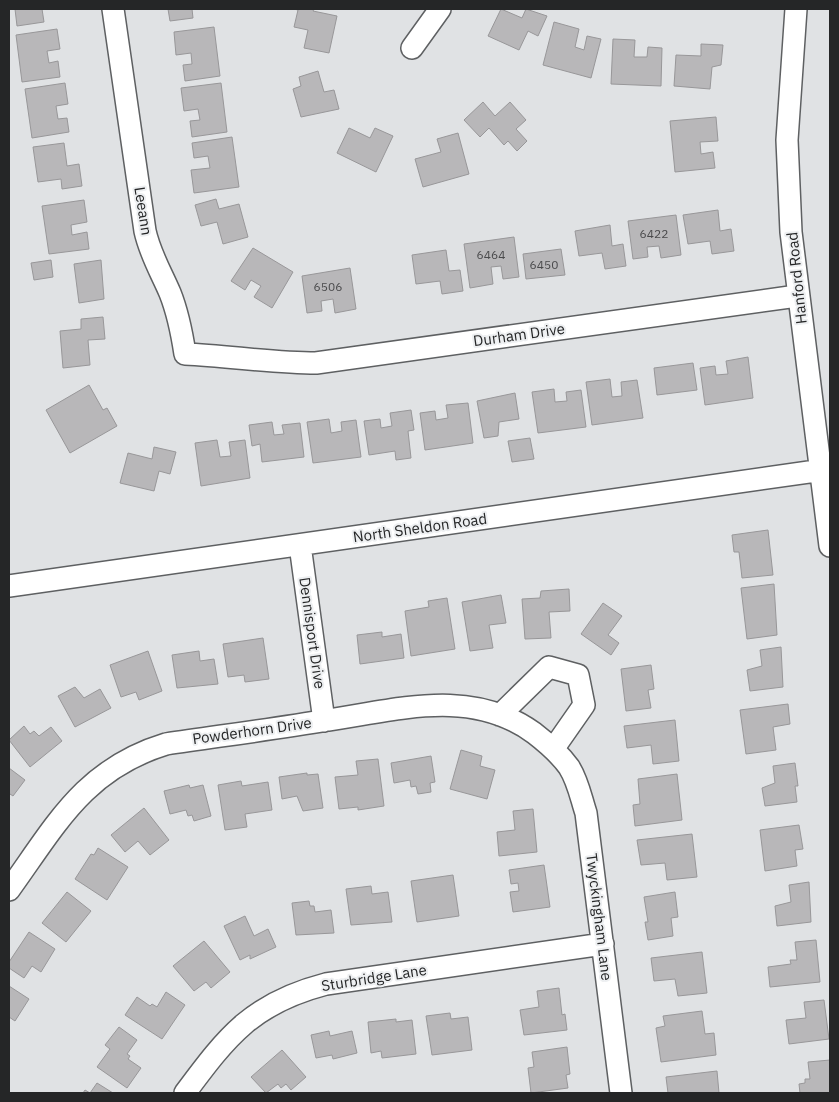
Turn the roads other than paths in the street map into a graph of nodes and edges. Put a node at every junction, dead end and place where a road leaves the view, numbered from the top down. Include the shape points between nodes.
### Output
1 (113, 9) edge
2 (440, 9) edge
3 (796, 9) edge
4 (412, 48) dead end
5 (798, 296) junction
6 (240, 357) joint
7 (826, 470) edge
8 (300, 545) junction
9 (830, 546) edge
10 (9, 586) edge
11 (500, 715) junction
12 (324, 721) junction
13 (529, 730) joint
14 (554, 748) junction
15 (9, 890) edge
16 (603, 944) junction
17 (185, 1093) edge
18 (620, 1093) edge

1 - 6 street, Leeann via 145,231 150,252 170,294 185,354
2 - 4 street
3 - 5 street, Hanford Road via 788,140 791,232
5 - 6 street, Durham Drive via 316,363
5 - 7 street, Hanford Road
7 - 8 street, North Sheldon Road
7 - 9 street, Hanford Road
8 - 10 street, North Sheldon Road
8 - 12 street, Dennisport Drive
11 - 12 street, Powderhorn Drive via 475,706 440,704
11 - 13 street, Powderhorn Drive
11 - 14 street via 549,667 578,675 584,705
12 - 15 street, Powderhorn Drive via 166,744 113,767 92,782 72,803
13 - 14 street, Twyckingham Lane
14 - 16 street, Twyckingham Lane via 570,768 586,813
16 - 17 street, Sturbridge Lane via 326,984 304,990 240,1025
16 - 18 street, Twyckingham Lane

